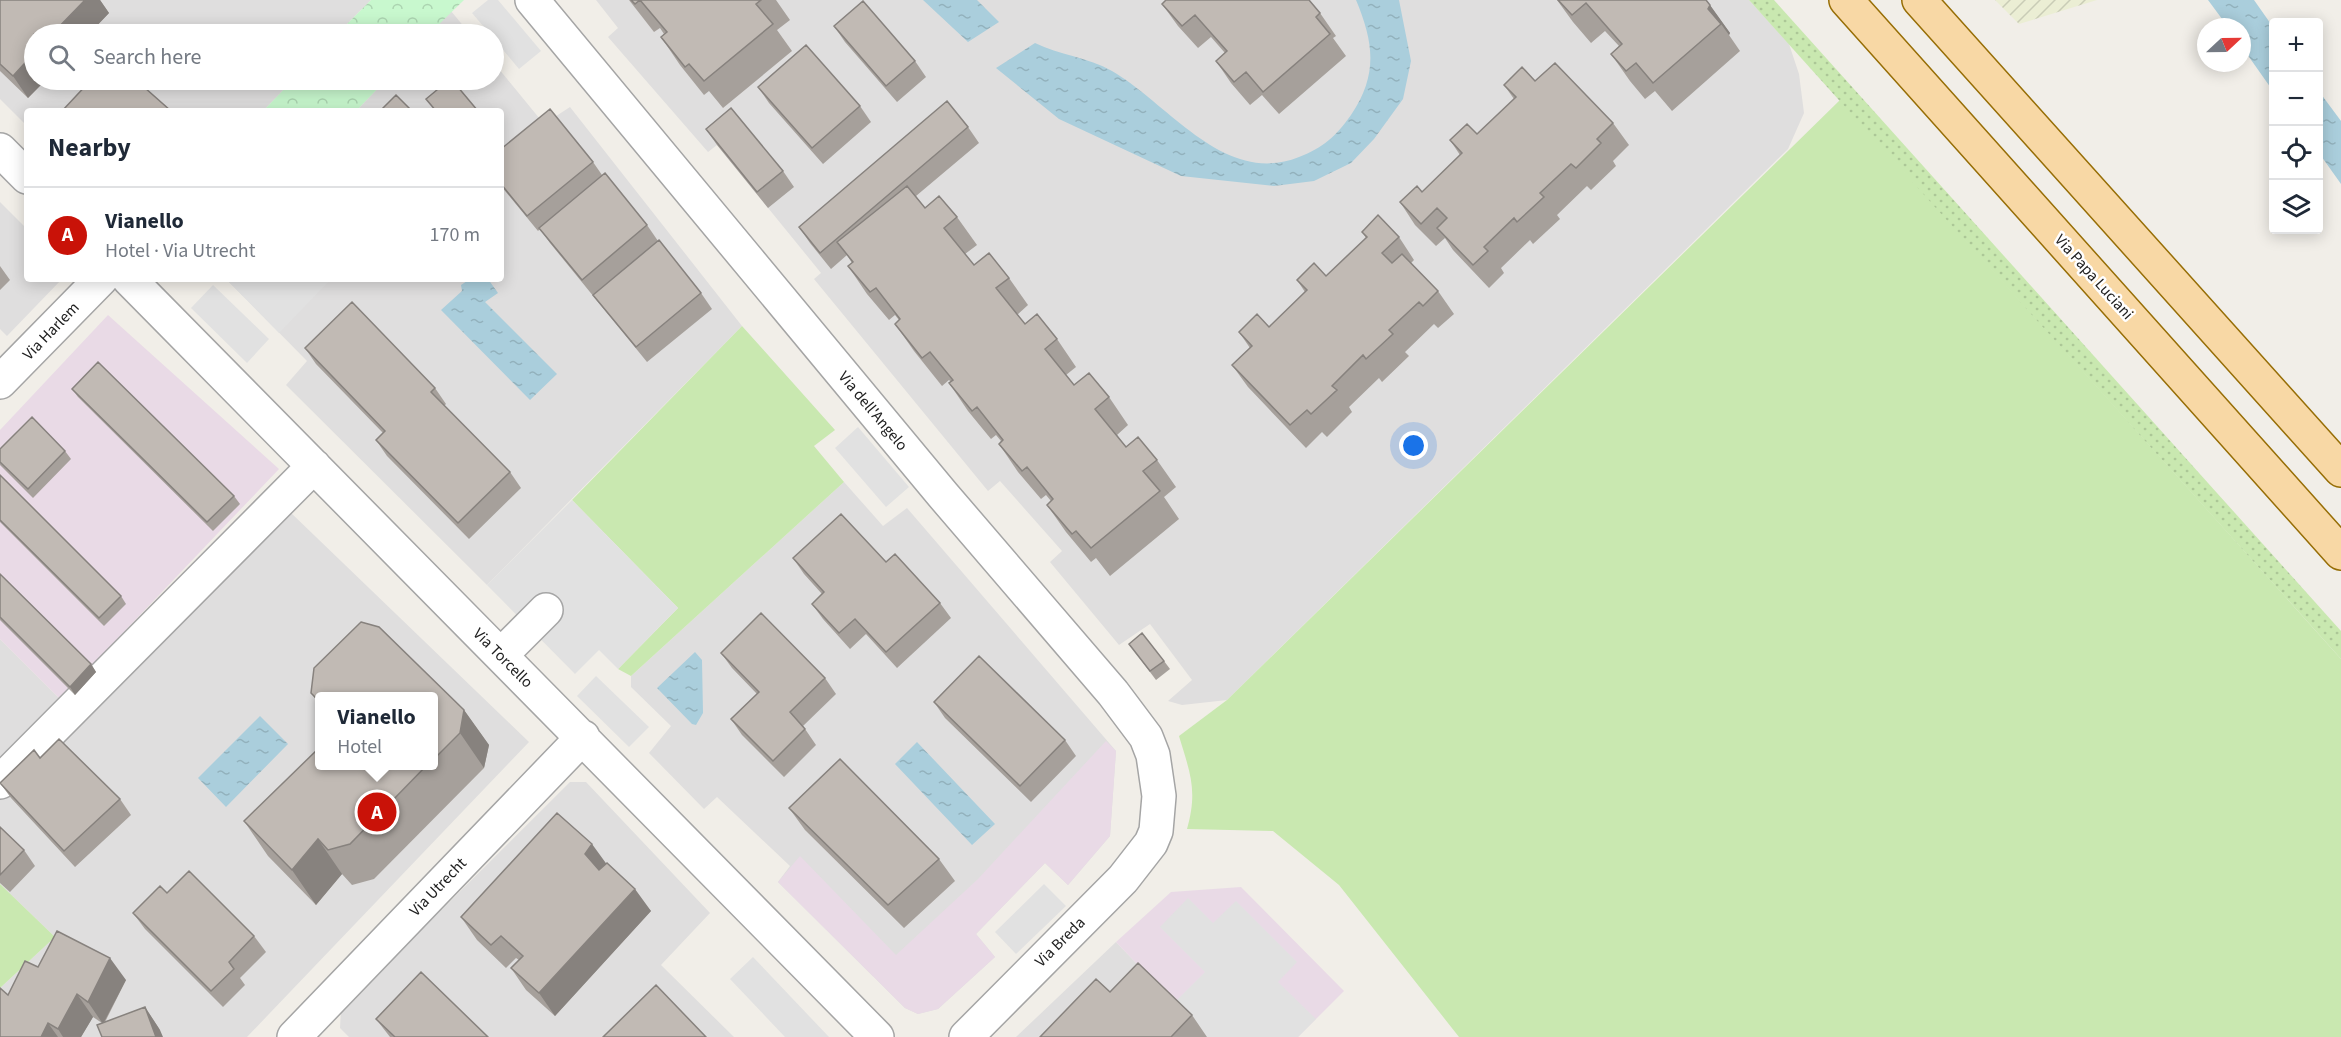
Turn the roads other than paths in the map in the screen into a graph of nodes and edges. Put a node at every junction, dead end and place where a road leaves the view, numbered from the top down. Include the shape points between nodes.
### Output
1 (532, 0) edge
2 (1846, 0) edge
3 (1919, 0) edge
4 (0, 150) edge
5 (24, 174) edge
6 (98, 282) edge
7 (132, 282) edge
8 (0, 382) edge
9 (314, 466) junction
10 (2341, 470) edge
11 (2341, 553) edge
12 (546, 610) dead end
13 (501, 656) junction
14 (583, 737) junction
15 (0, 782) edge
16 (1151, 843) joint
17 (298, 1036) edge
18 (878, 1037) edge
19 (966, 1037) edge

1 - 16 street, Via dell'Angelo via 1146,736 1159,796
2 - 11 main road, Via Papa Luciani
3 - 10 main road
4 - 5 street
6 - 8 street, Via Harlem
7 - 9 street, Via Torcello
9 - 13 street, Via Torcello
9 - 15 street
12 - 13 street
13 - 14 street, Via Torcello
14 - 17 street, Via Utrecht
14 - 18 street, Via Torcello
16 - 19 street, Via Breda via 1123,879

